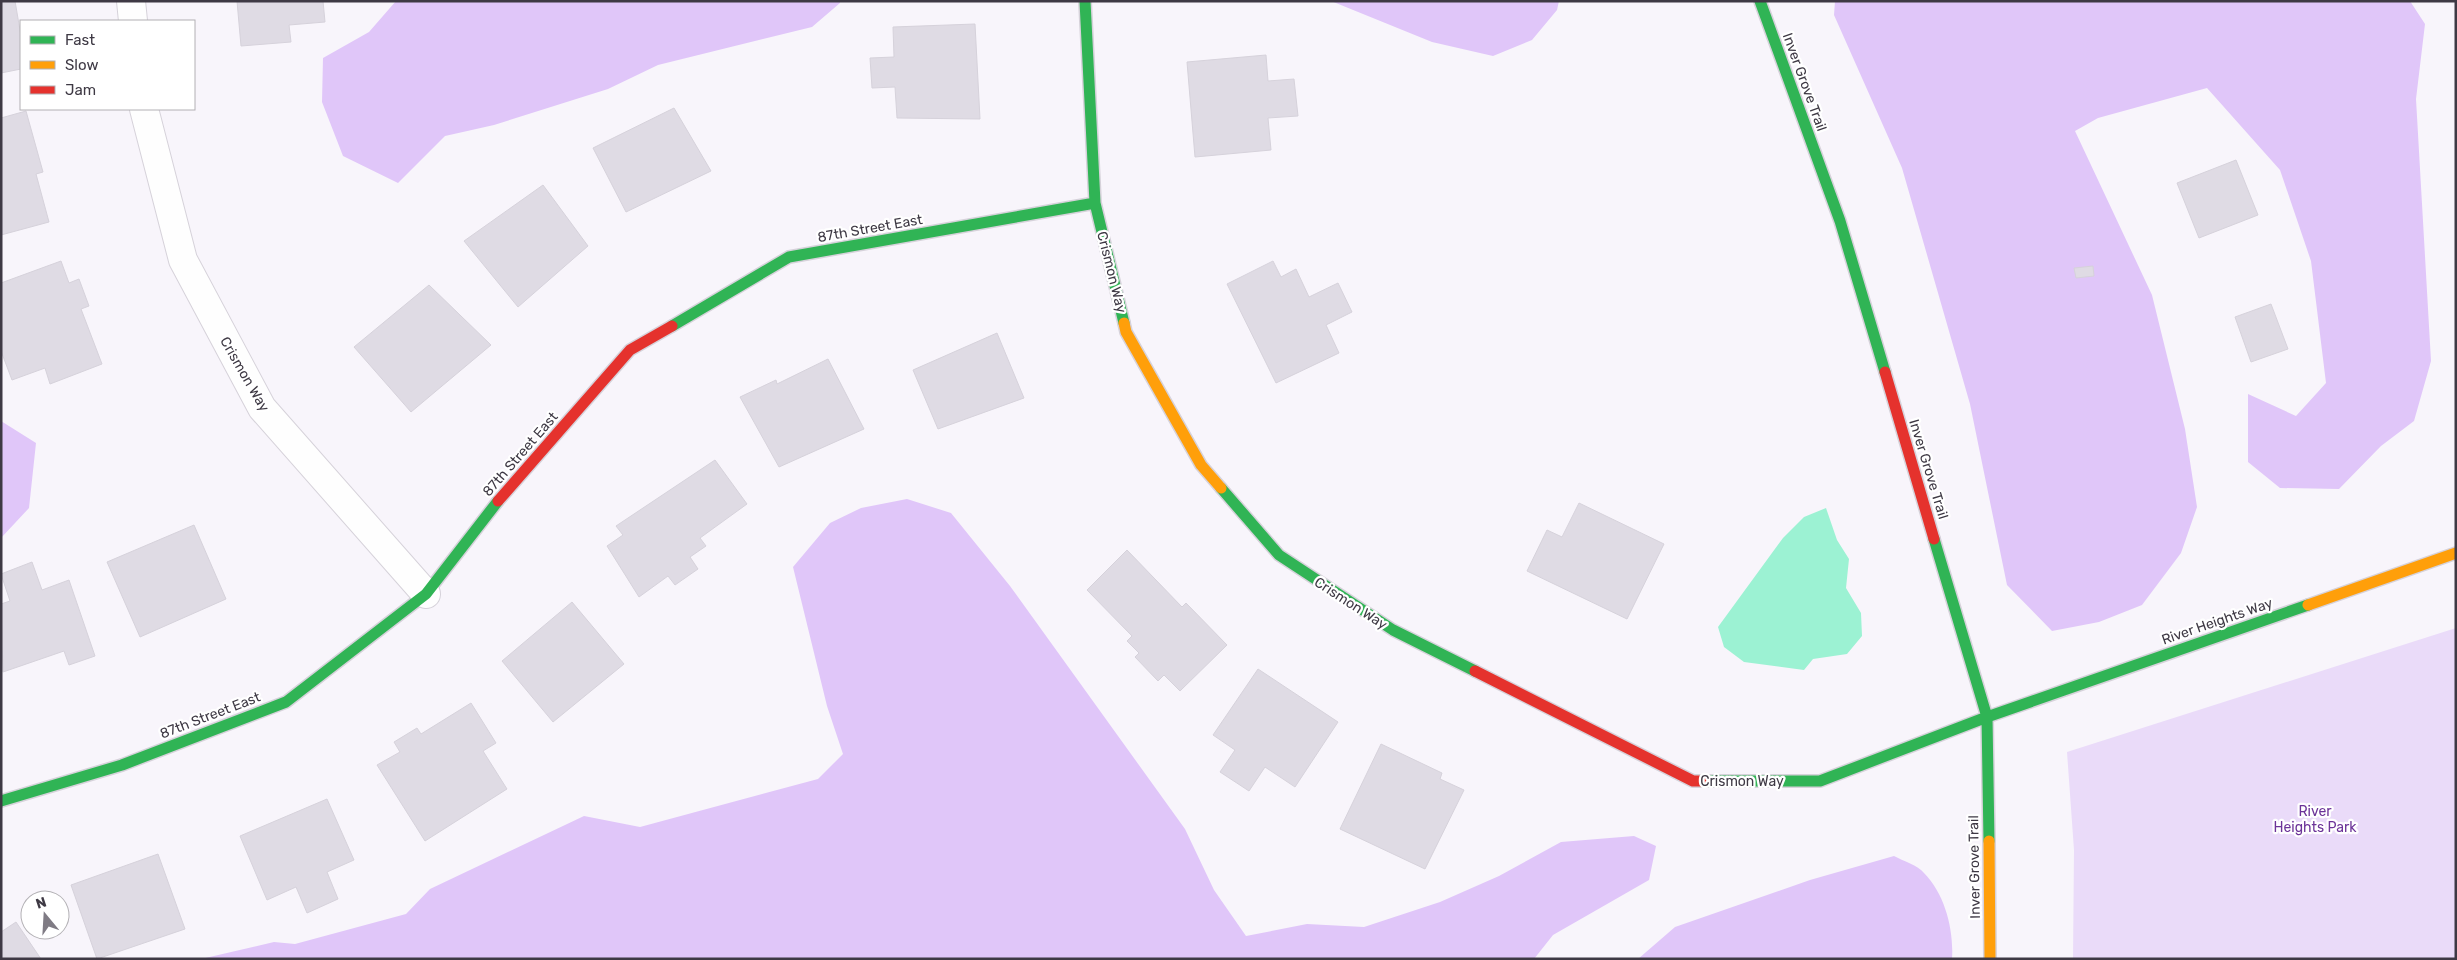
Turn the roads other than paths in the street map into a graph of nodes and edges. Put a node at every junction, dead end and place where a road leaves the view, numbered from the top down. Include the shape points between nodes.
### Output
1 (131, 1) edge
2 (1086, 1) edge
3 (1760, 1) edge
4 (133, 20) edge
5 (144, 110) edge
6 (1095, 203) junction
7 (2456, 553) edge
8 (426, 594) junction
9 (1988, 717) junction
10 (1, 801) edge
11 (1990, 959) edge

1 - 4 street
2 - 6 street, Crismon Way
3 - 9 street, Inver Grove Trail via 1840,221
5 - 8 street, Crismon Way via 183,260 262,408
6 - 8 street, 87th Street East via 789,257 630,350 495,505
6 - 9 street, Crismon Way via 1126,332 1201,465 1279,555 1393,630 1693,781 1820,781
7 - 9 street, River Heights Way
8 - 10 street, 87th Street East via 286,702 122,765
9 - 11 street, Inver Grove Trail

